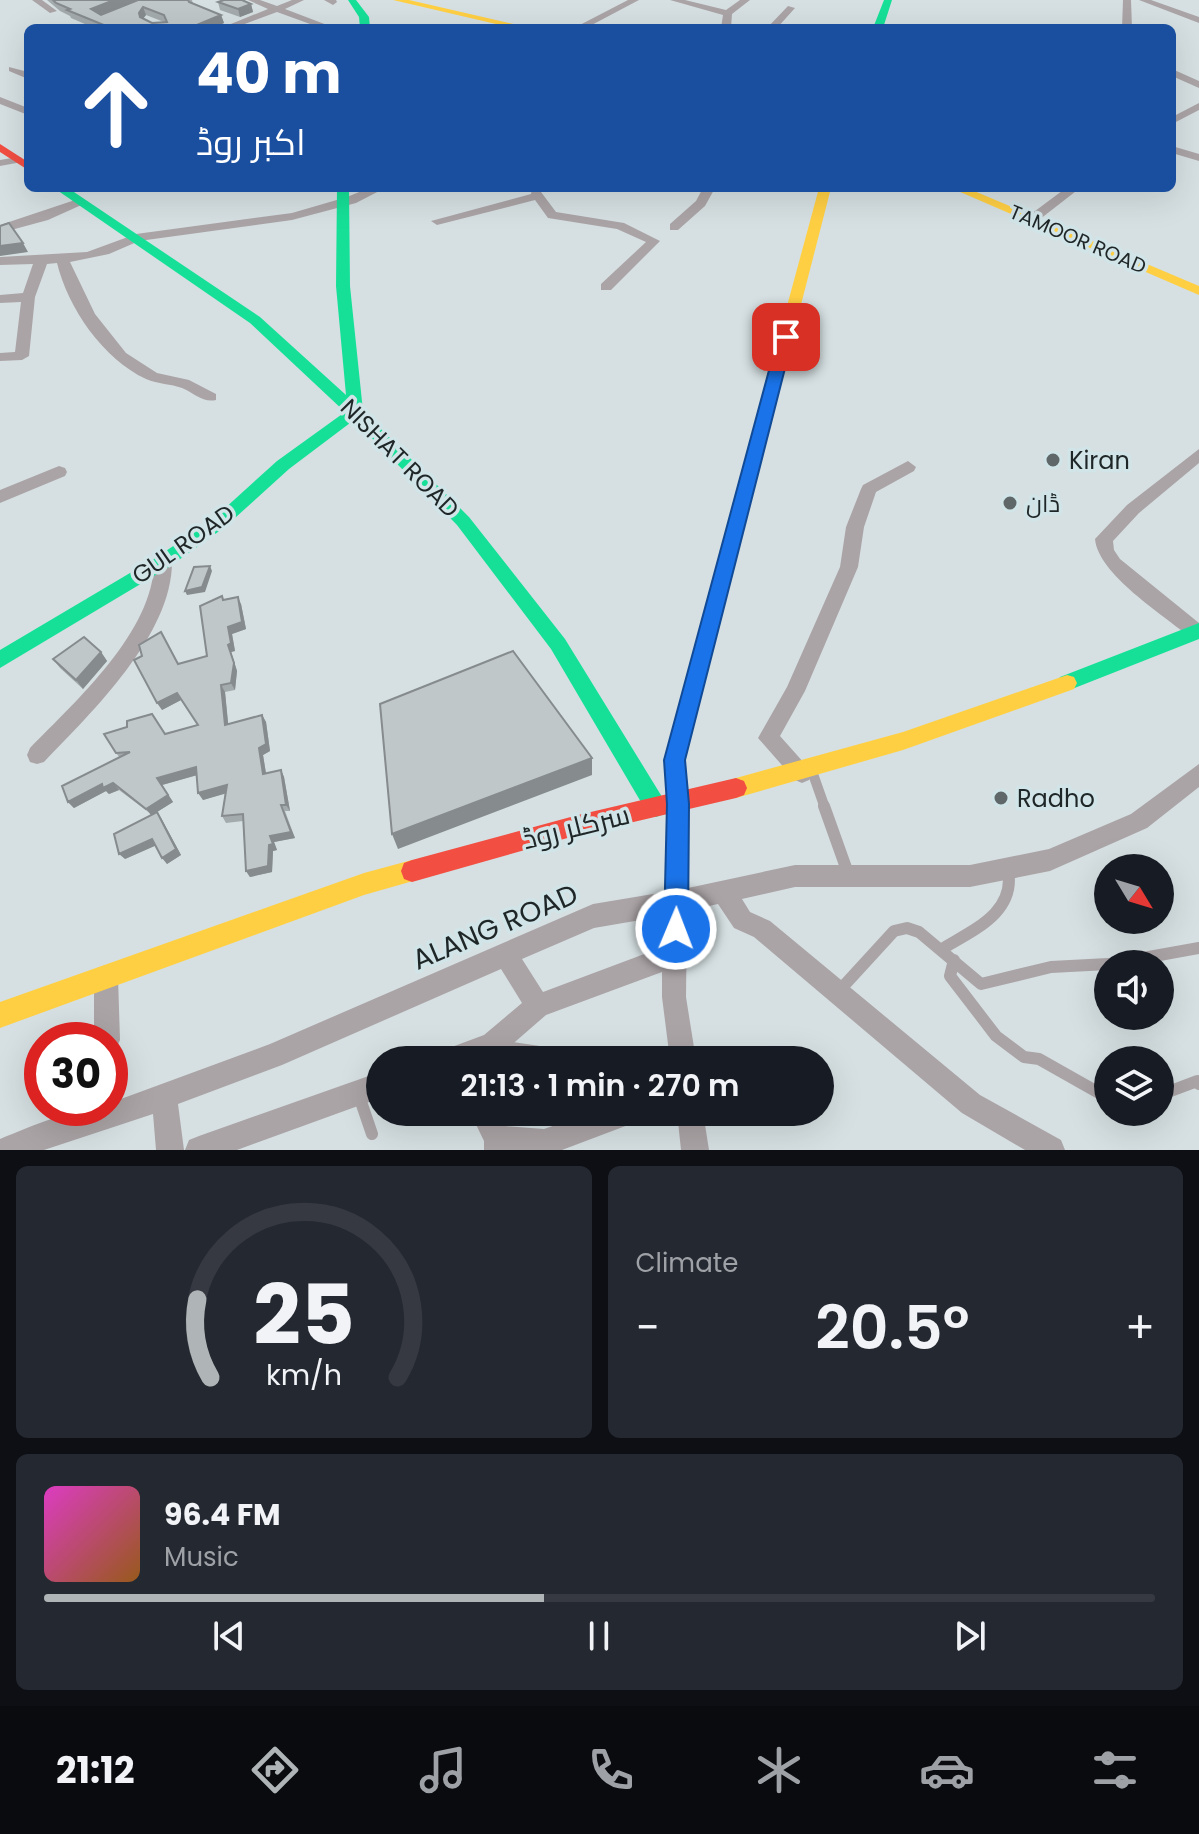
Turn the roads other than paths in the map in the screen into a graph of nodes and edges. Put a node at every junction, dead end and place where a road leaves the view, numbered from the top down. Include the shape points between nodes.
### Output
1 (36, 0) edge
2 (252, 0) edge
3 (300, 0) edge
4 (397, 0) edge
5 (635, 0) edge
6 (674, 0) edge
7 (746, 0) edge
8 (888, 0) edge
9 (1127, 0) edge
10 (1143, 0) edge
11 (338, 1) edge
12 (1199, 7) edge
13 (791, 8) dead end
14 (277, 9) junction
15 (53, 11) edge
16 (728, 13) junction
17 (1184, 14) junction
18 (1199, 20) edge
19 (226, 23) edge
20 (240, 23) joint
21 (319, 24) edge
22 (365, 24) edge
23 (508, 24) edge
24 (587, 24) edge
25 (727, 24) edge
26 (776, 24) edge
27 (879, 24) edge
28 (1127, 24) edge
29 (13, 69) dead end
30 (1199, 69) edge
31 (24, 74) edge
32 (1177, 74) edge
33 (1199, 85) edge
34 (0, 100) edge
35 (1199, 106) edge
36 (24, 107) edge
37 (0, 114) edge
38 (1176, 119) edge
39 (0, 147) edge
40 (1176, 150) edge
41 (1199, 158) edge
42 (15, 163) edge
43 (66, 192) edge
44 (538, 192) edge
45 (707, 192) edge
46 (824, 192) edge
47 (966, 192) edge
48 (1068, 192) edge
49 (343, 196) edge
50 (82, 202) junction
51 (1031, 220) junction
52 (437, 221) dead end
53 (674, 227) dead end
54 (0, 229) edge
55 (136, 238) junction
56 (64, 258) junction
57 (0, 261) edge
58 (41, 261) junction
59 (606, 287) dead end
60 (1199, 291) edge
61 (28, 297) junction
62 (0, 299) edge
63 (0, 357) edge
64 (211, 397) dead end
65 (355, 412) junction
66 (1199, 454) edge
67 (908, 467) dead end
68 (59, 472) dead end
69 (0, 497) edge
70 (163, 562) junction
71 (1198, 632) edge
72 (0, 660) edge
73 (37, 755) dead end
74 (807, 772) junction
75 (1199, 774) edge
76 (667, 806) junction
77 (1008, 868) junction
78 (849, 876) junction
79 (724, 892) junction
80 (676, 902) junction
81 (1199, 948) edge
82 (942, 949) junction
83 (1174, 952) edge
84 (506, 955) junction
85 (675, 955) junction
86 (954, 960) junction
87 (1094, 965) edge
88 (106, 977) junction
89 (836, 994) junction
90 (538, 1006) junction
91 (0, 1015) edge
92 (107, 1022) edge
93 (492, 1045) joint
94 (499, 1046) edge
95 (681, 1046) edge
96 (1199, 1084) edge
97 (366, 1090) edge
98 (1094, 1090) edge
99 (1174, 1090) edge
100 (164, 1096) junction
101 (128, 1107) edge
102 (83, 1126) edge
103 (371, 1126) edge
104 (595, 1126) edge
105 (692, 1126) edge
106 (372, 1134) dead end
107 (56, 1140) edge
108 (498, 1144) edge
109 (545, 1146) edge
110 (6, 1150) edge
111 (170, 1150) edge
112 (199, 1150) edge
113 (695, 1150) edge
114 (1051, 1150) edge

1 - 15 street
2 - 14 street
3 - 14 street
4 - 23 street
5 - 24 street
6 - 16 street
7 - 16 street
8 - 27 street
9 - 28 street
10 - 17 street
11 - 22 street via 364,17
12 - 17 street
13 - 26 street
14 - 20 street
14 - 21 street
16 - 25 street
17 - 18 street
19 - 20 street
29 - 31 street
30 - 32 street
32 - 33 street
34 - 36 street
35 - 38 street
36 - 37 street
39 - 42 street
40 - 41 street
43 - 50 street, NISHAT ROAD
44 - 52 street
44 - 59 street via 552,215 620,226 654,241
45 - 53 street
46 - 76 street via 674,760
47 - 51 street, TAMOOR ROAD
48 - 51 street
49 - 55 street via 251,223
49 - 65 street via 343,286
50 - 54 street
50 - 55 street, NISHAT ROAD
51 - 60 street, TAMOOR ROAD
55 - 56 street
55 - 65 street, NISHAT ROAD via 255,320
56 - 58 street
56 - 64 street via 84,310 123,359 153,377 187,384
57 - 58 street
58 - 61 street
61 - 62 street
61 - 63 street via 22,356
65 - 70 street, GUL ROAD
65 - 76 street, NISHAT ROAD via 463,521 548,632
66 - 71 street via 1104,539 1114,564
67 - 74 street via 869,489 855,527 849,567 795,691 768,738
68 - 69 street
70 - 72 street, GUL ROAD
70 - 73 street via 167,575 145,625 97,693
71 - 74 street, سرکلر روڈ via 991,712
74 - 76 street, سرکلر روڈ
74 - 78 lane via 834,827
75 - 77 street, ALANG ROAD via 1139,821 1050,860
76 - 80 street
76 - 88 street, سرکلر روڈ via 364,884
77 - 78 street, ALANG ROAD via 970,876
77 - 82 lane via 1011,892 1002,906
78 - 79 street, ALANG ROAD via 795,876
79 - 80 street, ALANG ROAD
79 - 89 street via 742,920 762,929
80 - 84 street, ALANG ROAD via 593,916
80 - 85 street
81 - 83 lane
82 - 86 lane
82 - 89 lane via 919,932 894,931
84 - 90 street
84 - 100 street, ALANG ROAD via 273,1056
85 - 90 street
85 - 95 street
86 - 87 lane via 981,984 1051,967
86 - 98 lane via 950,976 996,1036 1024,1057 1039,1059
88 - 91 street, سرکلر روڈ
88 - 92 street
89 - 114 street via 971,1104
90 - 93 street
93 - 94 lane
96 - 99 lane
97 - 112 street
100 - 101 street, ALANG ROAD
100 - 111 street
102 - 107 street, ALANG ROAD
103 - 106 lane
104 - 109 street
105 - 113 street
107 - 110 street, ALANG ROAD
108 - 109 street

